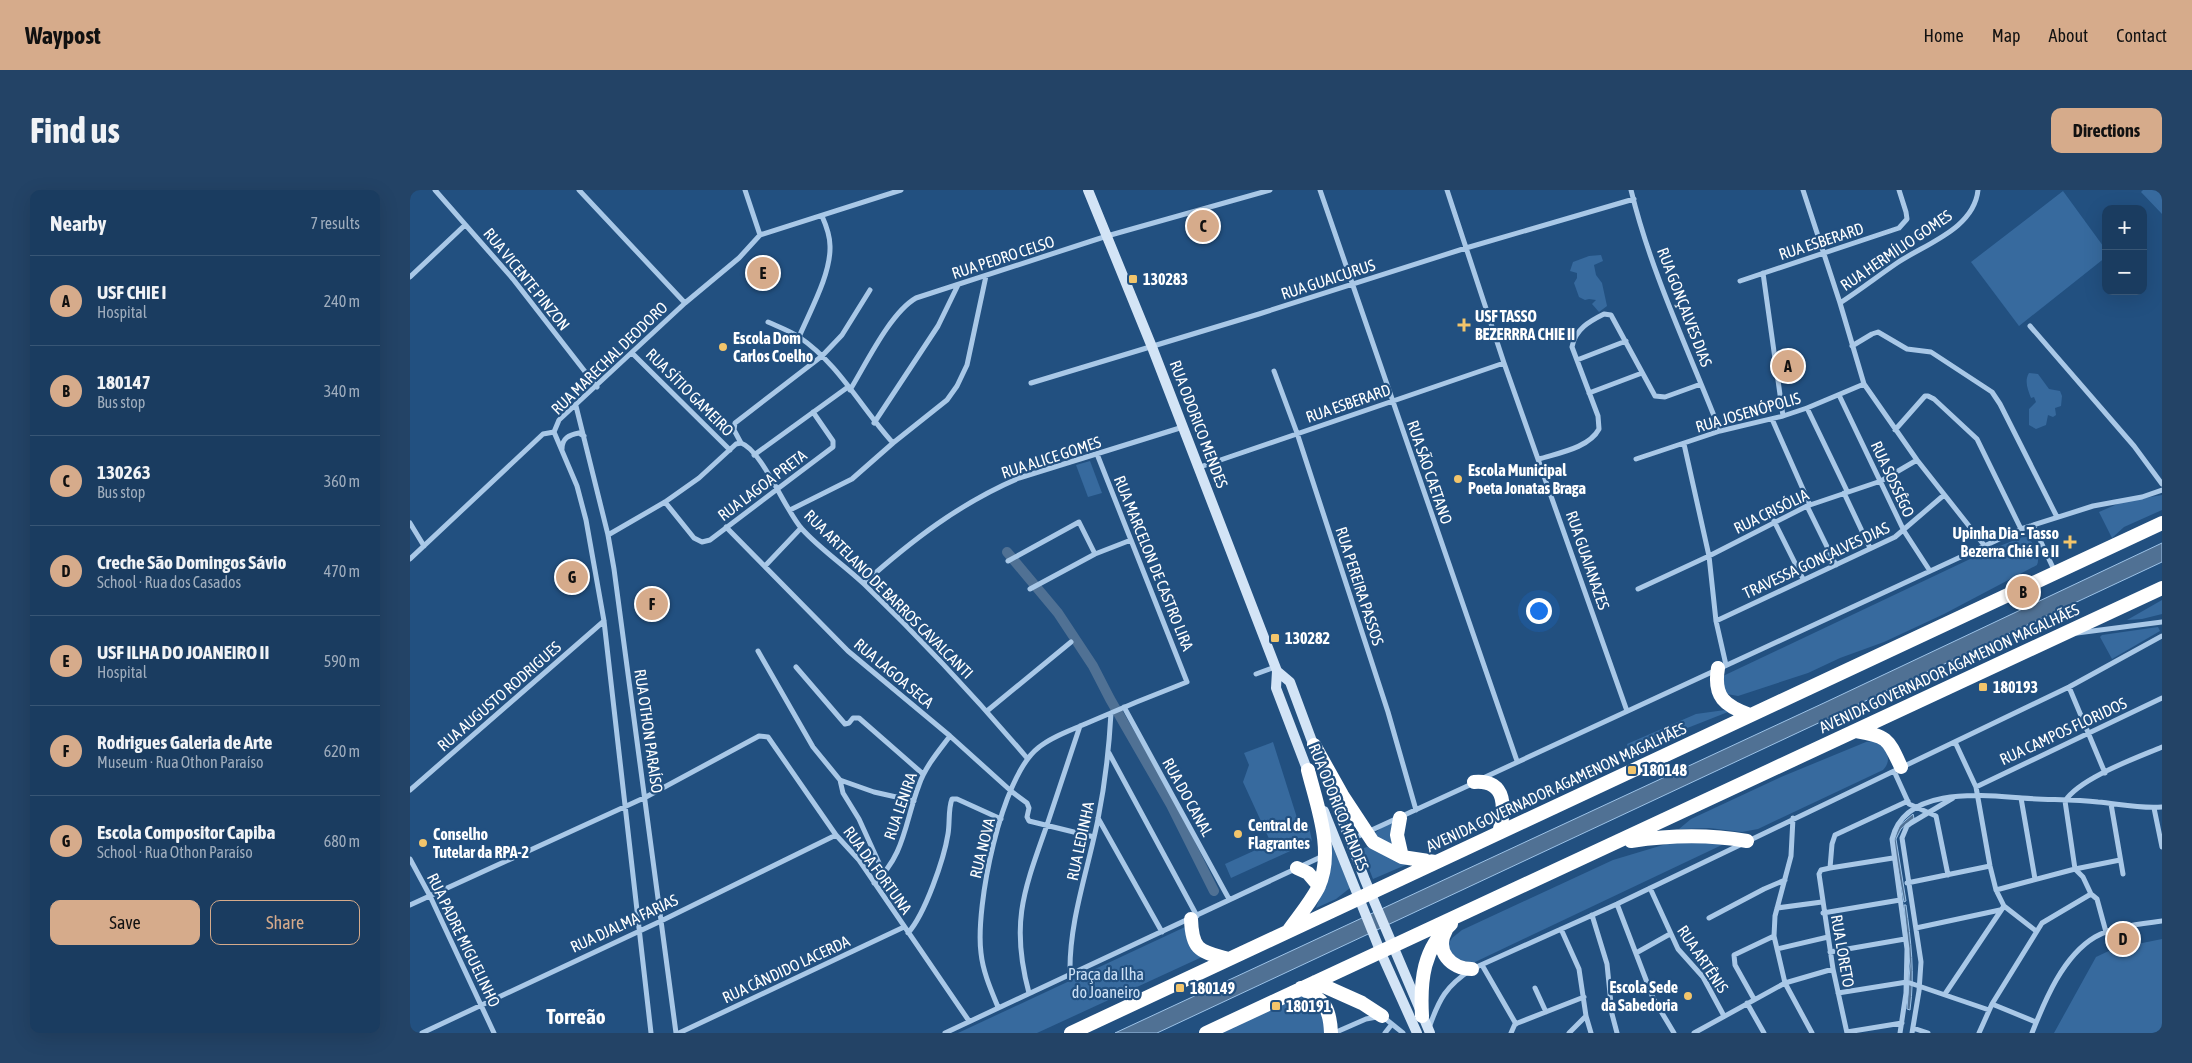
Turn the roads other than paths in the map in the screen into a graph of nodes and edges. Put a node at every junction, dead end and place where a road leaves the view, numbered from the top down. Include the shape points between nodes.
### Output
1 (435, 190) edge
2 (579, 190) edge
3 (746, 190) edge
4 (901, 190) edge
5 (1088, 190) edge
6 (1270, 190) edge
7 (1320, 190) edge
8 (1447, 190) edge
9 (1631, 190) edge
10 (1803, 190) edge
11 (1899, 190) edge
12 (1978, 190) edge
13 (1634, 199) junction
14 (822, 216) junction
15 (465, 225) junction
16 (760, 234) junction
17 (1107, 236) junction
18 (1466, 248) junction
19 (1824, 253) junction
20 (1763, 273) junction
21 (986, 276) junction
22 (410, 277) edge
23 (1740, 280) dead end
24 (958, 285) junction
25 (1352, 285) junction
26 (870, 290) dead end
27 (685, 303) junction
28 (1840, 303) junction
29 (768, 322) dead end
30 (2030, 326) dead end
31 (799, 337) junction
32 (1626, 341) junction
33 (1852, 346) junction
34 (1152, 347) junction
35 (632, 353) junction
36 (822, 356) junction
37 (1577, 360) junction
38 (1504, 364) junction
39 (1274, 371) dead end
40 (1642, 373) junction
41 (1031, 383) dead end
42 (1701, 384) junction
43 (1864, 384) junction
44 (597, 386) junction
45 (849, 389) junction
46 (1589, 392) junction
47 (1839, 395) junction
48 (1392, 401) junction
49 (576, 406) junction
50 (1807, 408) junction
51 (812, 412) junction
52 (1783, 416) junction
53 (1772, 419) junction
54 (874, 423) junction
55 (1183, 427) junction
56 (1895, 430) junction
57 (1720, 431) junction
58 (554, 432) junction
59 (1298, 433) junction
60 (584, 436) junction
61 (741, 443) junction
62 (893, 443) junction
63 (1684, 444) junction
64 (562, 450) junction
65 (730, 450) junction
66 (1097, 454) junction
67 (754, 455) junction
68 (1539, 459) junction
69 (1636, 459) dead end
70 (1917, 460) junction
71 (1200, 467) junction
72 (1881, 481) junction
73 (2162, 484) edge
74 (777, 488) junction
75 (2162, 490) edge
76 (1845, 492) junction
77 (1944, 495) junction
78 (665, 502) junction
79 (1808, 505) junction
80 (790, 510) junction
81 (2057, 517) junction
82 (1774, 522) junction
83 (410, 523) edge
84 (2162, 523) edge
85 (2033, 525) junction
86 (726, 527) junction
87 (801, 528) junction
88 (2021, 529) junction
89 (1904, 531) junction
90 (608, 535) junction
91 (1131, 540) junction
92 (1984, 545) junction
93 (424, 546) junction
94 (1870, 548) junction
95 (1095, 554) junction
96 (1709, 556) junction
97 (410, 559) edge
98 (1008, 561) dead end
99 (1836, 565) junction
100 (764, 566) junction
101 (1930, 571) junction
102 (2055, 572) junction
103 (1803, 579) junction
104 (864, 583) junction
105 (2162, 588) edge
106 (1030, 589) dead end
107 (1638, 589) dead end
108 (604, 621) junction
109 (1716, 621) junction
110 (2162, 622) edge
111 (2162, 636) edge
112 (2057, 637) junction
113 (1071, 642) dead end
114 (758, 651) dead end
115 (796, 667) dead end
116 (1722, 667) junction
117 (1276, 669) junction
118 (1256, 674) dead end
119 (1187, 682) joint
120 (2069, 687) junction
121 (2162, 698) edge
122 (1123, 707) junction
123 (987, 711) junction
124 (1627, 711) junction
125 (1112, 712) junction
126 (1750, 715) junction
127 (1080, 726) junction
128 (1855, 731) junction
129 (2089, 733) junction
130 (950, 736) junction
131 (1955, 742) junction
132 (1314, 745) junction
133 (2162, 747) edge
134 (1108, 753) junction
135 (1027, 758) junction
136 (1517, 761) junction
137 (1897, 769) junction
138 (1308, 770) junction
139 (2104, 773) junction
140 (923, 774) junction
141 (840, 780) junction
142 (1474, 782) junction
143 (1976, 787) junction
144 (410, 790) edge
145 (1011, 791) junction
146 (1976, 794) junction
147 (1958, 795) junction
148 (646, 797) junction
149 (2021, 798) junction
150 (2065, 800) junction
151 (914, 801) junction
152 (1908, 801) junction
153 (2111, 804) junction
154 (624, 806) junction
155 (2162, 807) edge
156 (1916, 808) junction
157 (2154, 808) junction
158 (1416, 810) junction
159 (1930, 812) junction
160 (1098, 818) junction
161 (1400, 818) junction
162 (1793, 818) junction
163 (1001, 819) junction
164 (1047, 826) junction
165 (1366, 833) junction
166 (1499, 833) junction
167 (836, 835) junction
168 (1094, 837) junction
169 (1350, 840) junction
170 (1748, 842) junction
171 (1616, 843) junction
172 (2162, 847) edge
173 (1325, 855) junction
174 (1402, 857) junction
175 (1893, 858) junction
176 (410, 859) edge
177 (2120, 860) junction
178 (1436, 862) junction
179 (1990, 866) junction
180 (1297, 868) junction
181 (1830, 868) junction
182 (2075, 868) junction
183 (884, 874) junction
184 (2123, 874) dead end
185 (1948, 875) junction
186 (2035, 879) junction
187 (1785, 880) junction
188 (874, 883) junction
189 (1908, 883) junction
190 (1319, 886) junction
191 (1650, 888) junction
192 (1996, 890) junction
193 (2091, 894) junction
194 (430, 896) junction
195 (1230, 899) junction
196 (1367, 901) junction
197 (1822, 902) junction
198 (1901, 902) junction
199 (1911, 902) junction
200 (1617, 904) junction
201 (410, 905) edge
202 (1777, 908) junction
203 (2002, 908) junction
204 (1470, 911) junction
205 (1823, 913) junction
206 (1592, 915) junction
207 (1194, 917) junction
208 (1709, 918) dead end
209 (661, 921) junction
210 (2162, 921) edge
211 (1449, 925) junction
212 (904, 927) junction
213 (1916, 928) junction
214 (1561, 929) junction
215 (638, 930) junction
216 (2036, 931) junction
217 (1162, 932) junction
218 (1288, 932) junction
219 (2106, 932) junction
220 (908, 933) junction
221 (1670, 934) junction
222 (1774, 936) junction
223 (1828, 937) junction
224 (1905, 940) junction
225 (1777, 949) junction
226 (1387, 950) junction
227 (1830, 952) junction
228 (1636, 953) junction
229 (1228, 959) junction
230 (1477, 967) junction
231 (1833, 969) junction
232 (1070, 973) junction
233 (1315, 982) junction
234 (1907, 982) junction
235 (1785, 983) junction
236 (1920, 985) junction
237 (1301, 988) junction
238 (1535, 988) dead end
239 (1029, 993) junction
240 (1838, 993) junction
241 (1945, 994) junction
242 (1584, 997) junction
243 (1754, 999) junction
244 (1747, 1003) junction
245 (1992, 1004) junction
246 (480, 1005) junction
247 (998, 1007) junction
248 (1904, 1010) junction
249 (1989, 1010) junction
250 (1546, 1012) junction
251 (1916, 1012) junction
252 (1422, 1016) junction
253 (1586, 1016) junction
254 (1724, 1016) junction
255 (1387, 1020) junction
256 (969, 1021) junction
257 (2036, 1022) junction
258 (1902, 1023) junction
259 (1516, 1024) junction
260 (1912, 1030) edge
261 (1429, 1031) edge
262 (422, 1033) edge
263 (494, 1033) edge
264 (651, 1033) edge
265 (677, 1033) edge
266 (945, 1033) edge
267 (1071, 1033) edge
268 (1206, 1033) edge
269 (1332, 1033) edge
270 (1385, 1033) edge
271 (1403, 1033) edge
272 (1417, 1033) edge
273 (1511, 1033) edge
274 (1569, 1033) edge
275 (1591, 1033) edge
276 (1617, 1033) edge
277 (1674, 1033) edge
278 (1694, 1033) edge
279 (1764, 1033) edge
280 (1812, 1033) edge
281 (1847, 1033) edge
282 (1900, 1033) edge
283 (1928, 1033) edge
284 (1979, 1033) edge
285 (2032, 1033) edge

1 - 15 street, RUA VICENTE PINZON
2 - 27 street
3 - 16 street
4 - 14 street
5 - 17 main road, RUA ODORICO MENDES
6 - 17 street, RUA PEDRO CELSO
7 - 25 street, RUA SÃO CAETANO
8 - 18 street, RUA GUAIANAZES
9 - 13 street, RUA GONÇALVES DIAS
10 - 19 street
11 - 19 street, RUA ESBERARD via 1907,219 1899,228
12 - 28 street, RUA HERMÍLIO GOMES via 1972,208 1950,231
13 - 18 street, RUA GUAICURUS
13 - 42 street, RUA GONÇALVES DIAS via 1666,296
14 - 16 street
14 - 31 street via 830,245 829,258
15 - 22 street
15 - 44 street, RUA VICENTE PINZON
16 - 27 street, RUA MARECHAL DEODORO via 739,258
17 - 21 street, RUA PEDRO CELSO
17 - 34 main road, RUA ODORICO MENDES
18 - 25 street, RUA GUAICURUS
18 - 38 street, RUA GUAIANAZES
19 - 20 street, RUA ESBERARD
19 - 28 street
20 - 23 street, RUA ESBERARD
20 - 52 street
21 - 24 street, RUA PEDRO CELSO
21 - 62 street via 967,365 958,386 947,400
24 - 45 street, RUA PEDRO CELSO via 907,303 895,316
24 - 54 street via 938,326
25 - 34 street, RUA GUAICURUS
25 - 48 street, RUA SÃO CAETANO
26 - 36 street via 842,334
27 - 35 street, RUA MARECHAL DEODORO
28 - 33 street
29 - 31 street
30 - 73 street via 2134,446
31 - 36 street
32 - 37 street
32 - 37 street via 1611,315 1604,314 1586,324 1574,340 1572,347
32 - 40 street
33 - 43 street
33 - 81 street via 1880,332 1907,349 1935,353 1992,392
34 - 41 street, RUA GUAICURUS
34 - 55 main road, RUA ODORICO MENDES
35 - 44 street, RUA MARECHAL DEODORO
35 - 65 street, RUA SÍTIO GAMEIRO
36 - 45 street
36 - 61 street via 735,423 734,430
37 - 46 street
38 - 48 street, RUA ESBERARD
38 - 68 street, RUA GUAIANAZES
39 - 59 street, RUA PEREIRA PASSOS
40 - 42 street via 1652,393 1659,398
40 - 46 street
42 - 57 street, RUA GONÇALVES DIAS
43 - 47 street, RUA JOSENÓPOLIS
43 - 56 street
44 - 49 street, RUA MARECHAL DEODORO
45 - 51 street
45 - 54 street
46 - 68 street via 1599,422 1597,432 1581,445
47 - 50 street, RUA JOSENÓPOLIS
47 - 72 street, RUA SOSSÊGO
48 - 59 street, RUA ESBERARD
48 - 136 street, RUA SÃO CAETANO
49 - 58 street, RUA MARECHAL DEODORO via 559,420
49 - 60 street, RUA OTHON PARAÍSO
50 - 52 street, RUA JOSENÓPOLIS
50 - 76 street
51 - 67 street
51 - 74 street, RUA LAGOA PRETA via 833,447
52 - 53 street, RUA JOSENÓPOLIS
53 - 57 street, RUA JOSENÓPOLIS
53 - 79 street
54 - 62 street
55 - 66 street, RUA ALICE GOMES
55 - 71 main road, RUA ODORICO MENDES
56 - 70 street
56 - 88 street via 1925,396 1934,399 1977,439
57 - 63 street, RUA JOSENÓPOLIS
58 - 64 street, RUA OTHON PARAÍSO
58 - 93 street, RUA MARECHAL DEODORO via 543,434
59 - 71 street, RUA ESBERARD
59 - 158 street, RUA PEREIRA PASSOS via 1388,712
60 - 64 street via 579,433 569,436
60 - 90 street, RUA OTHON PARAÍSO
61 - 65 street
61 - 67 street, RUA ARTELANO DE BARROS CAVALCANTI
62 - 80 street via 852,479
63 - 69 street, RUA JOSENÓPOLIS
63 - 96 street
64 - 108 street, RUA OTHON PARAÍSO via 577,486 586,520
65 - 78 street
66 - 91 street, RUA MARCELON DE CASTRO LIRA
66 - 104 street, RUA ALICE GOMES via 1000,486 928,529
67 - 74 street, RUA ARTELANO DE BARROS CAVALCANTI
68 - 124 street, RUA GUAIANAZES
70 - 72 street, RUA CRISÓLIA
70 - 77 street
71 - 117 main road, RUA ODORICO MENDES
72 - 76 street, RUA CRISÓLIA
72 - 89 street, RUA SOSSÊGO
74 - 80 street, RUA ARTELANO DE BARROS CAVALCANTI
74 - 86 street, RUA LAGOA PRETA
75 - 81 street
76 - 79 street, RUA CRISÓLIA
76 - 94 street
77 - 89 street, TRAVESSA GONÇALVES DIAS
77 - 92 street
78 - 86 street, RUA LAGOA PRETA via 694,538 702,542 710,540
78 - 90 street
79 - 82 street, RUA CRISÓLIA
79 - 99 street
80 - 87 street, RUA ARTELANO DE BARROS CAVALCANTI
81 - 85 street
82 - 96 street, RUA CRISÓLIA
82 - 103 street
83 - 93 street
84 - 102 highway, AVENIDA GOVERNADOR AGAMENON MAGALHÃES
85 - 88 street
85 - 102 street
86 - 100 street, RUA LAGOA SECA
87 - 100 street
87 - 104 street, RUA ARTELANO DE BARROS CAVALCANTI
88 - 92 street
89 - 94 street, TRAVESSA GONÇALVES DIAS
89 - 101 street, RUA SOSSÊGO
90 - 148 street, RUA OTHON PARAÍSO
91 - 95 street
91 - 119 street, RUA MARCELON DE CASTRO LIRA
92 - 101 street
93 - 97 street, RUA MARECHAL DEODORO
94 - 99 street, TRAVESSA GONÇALVES DIAS
95 - 98 street via 1079,522
95 - 106 street
96 - 107 street, RUA CRISÓLIA
96 - 109 street
99 - 103 street, TRAVESSA GONÇALVES DIAS
100 - 130 street, RUA LAGOA SECA via 848,651
101 - 116 street
102 - 126 highway, AVENIDA GOVERNADOR AGAMENON MAGALHÃES
103 - 109 street, TRAVESSA GONÇALVES DIAS
104 - 123 street, RUA ARTELANO DE BARROS CAVALCANTI
105 - 112 highway, AVENIDA GOVERNADOR AGAMENON MAGALHÃES
108 - 144 street, RUA AUGUSTO RODRIGUES
108 - 154 street, RUA OTHON PARAÍSO
109 - 116 street
110 - 112 street
111 - 120 street
112 - 128 highway, AVENIDA GOVERNADOR AGAMENON MAGALHÃES
113 - 123 street
114 - 141 street via 813,748
115 - 140 street via 839,719 846,724 853,718 859,718
116 - 124 street
116 - 126 highway via 1716,686 1722,699
117 - 118 street
117 - 132 main road, RUA ODORICO MENDES via 1290,682
117 - 138 main road, RUA ODORICO MENDES via 1276,688
119 - 122 street, RUA NOVA
120 - 129 street
120 - 131 street
121 - 129 street, RUA CAMPOS FLORIDOS
122 - 125 street, RUA NOVA
122 - 195 street, RUA DO CANAL
123 - 135 street, RUA ARTELANO DE BARROS CAVALCANTI
124 - 136 street
125 - 127 street, RUA NOVA
125 - 134 street, RUA LEDINHA
126 - 166 highway, AVENIDA GOVERNADOR AGAMENON MAGALHÃES
127 - 135 street, RUA NOVA via 1051,740
127 - 164 street
128 - 137 highway via 1884,738 1890,743
128 - 171 highway, AVENIDA GOVERNADOR AGAMENON MAGALHÃES
129 - 139 street
129 - 143 street, RUA CAMPOS FLORIDOS
130 - 140 street, RUA LENIRA
130 - 145 street, RUA LAGOA SECA
131 - 137 street
131 - 143 street
132 - 165 highway
132 - 169 main road, RUA ODORICO MENDES
133 - 139 street
134 - 160 street, RUA LEDINHA
134 - 207 street
135 - 145 street, RUA NOVA
136 - 142 street
137 - 152 street
137 - 162 street
138 - 173 highway
138 - 196 main road, RUA ODORICO MENDES
139 - 150 street via 2077,788
140 - 151 street, RUA LENIRA
141 - 151 street
141 - 183 street via 843,793 859,819
142 - 158 street
142 - 166 highway via 1494,786 1504,802
143 - 146 street
145 - 163 street, RUA NOVA
145 - 164 street, RUA LAGOA SECA via 1027,803 1029,821
146 - 147 street
146 - 149 street
146 - 179 street
147 - 156 street
147 - 159 street
148 - 154 street
148 - 167 street, RUA DA FORTUNA via 764,736 768,737
148 - 209 street, RUA OTHON PARAÍSO
149 - 150 street
149 - 186 street
150 - 153 street
150 - 182 street
151 - 183 street, RUA LENIRA via 903,841
152 - 156 street
152 - 181 street via 1835,835
153 - 157 street
153 - 177 street
154 - 194 street
154 - 215 street, RUA OTHON PARAÍSO
155 - 157 street
156 - 159 street
156 - 175 street via 1895,828
157 - 172 street
158 - 161 street
159 - 185 street via 1936,816
159 - 189 street via 1907,826 1902,838
160 - 168 street, RUA LEDINHA
160 - 217 street
161 - 165 street
161 - 174 highway via 1397,835
162 - 170 street
162 - 187 street via 1791,856
163 - 220 street via 952,799 943,859 918,920
163 - 247 street, RUA NOVA via 984,886 979,927 986,978
164 - 168 street
164 - 239 street via 1028,874 1020,918 1023,971
165 - 169 street
165 - 174 highway via 1373,842
166 - 178 highway, AVENIDA GOVERNADOR AGAMENON MAGALHÃES
167 - 188 street, RUA DA FORTUNA via 852,851
167 - 209 street, RUA DJALMA FARIAS
168 - 232 street, RUA LEDINHA via 1072,938
169 - 196 main road, RUA ODORICO MENDES
170 - 171 highway via 1721,836 1689,835
170 - 191 street
171 - 204 highway, AVENIDA GOVERNADOR AGAMENON MAGALHÃES
173 - 180 street
173 - 190 highway
174 - 178 highway
175 - 181 street
175 - 198 street
176 - 194 street, RUA PADRE MIGUELINHO
177 - 182 street
177 - 184 street
178 - 196 highway, AVENIDA GOVERNADOR AGAMENON MAGALHÃES
179 - 185 street
179 - 192 street
180 - 190 highway via 1308,873
180 - 195 street
181 - 197 street, RUA LORETO via 1819,872
182 - 186 street
182 - 193 street
183 - 188 street, RUA LENIRA
185 - 189 street
186 - 192 street
187 - 202 street
187 - 208 street
188 - 212 street, RUA DA FORTUNA
189 - 199 street
190 - 218 highway
191 - 200 street
191 - 221 street, RUA ARTÊNIS
192 - 203 street
193 - 216 street via 2049,918
193 - 219 street via 2097,899
194 - 201 street
194 - 246 street, RUA PADRE MIGUELINHO
195 - 207 street
196 - 218 highway, AVENIDA GOVERNADOR AGAMENON MAGALHÃES
196 - 226 main road via 1387,934
196 - 226 main road, RUA ODORICO MENDES via 1375,938
197 - 202 street
197 - 205 street, RUA LORETO
198 - 199 street
198 - 205 street
198 - 224 street
199 - 213 street
200 - 206 street
200 - 228 street
202 - 222 street
203 - 213 street
203 - 216 street
203 - 241 street
204 - 211 highway
204 - 226 highway, AVENIDA GOVERNADOR AGAMENON MAGALHÃES
205 - 223 street, RUA LORETO
206 - 214 street
206 - 276 street via 1606,964
207 - 217 street
207 - 229 highway via 1193,940 1197,946
209 - 215 street, RUA DJALMA FARIAS
209 - 265 street, RUA OTHON PARAÍSO
210 - 219 street
211 - 230 highway via 1442,945 1447,959 1462,969
211 - 252 highway via 1437,939 1423,970
212 - 220 street, RUA DA FORTUNA
212 - 265 street, RUA CÂNDIDO LACERDA
213 - 236 street via 1921,962
214 - 230 street
214 - 242 street via 1575,958
215 - 246 street, RUA DJALMA FARIAS
215 - 264 street, RUA OTHON PARAÍSO
216 - 245 street
217 - 232 street
218 - 229 highway, AVENIDA GOVERNADOR AGAMENON MAGALHÃES
219 - 257 street via 2085,944 2073,957
220 - 256 street, RUA DA FORTUNA
221 - 228 street
221 - 254 street, RUA ARTÊNIS via 1711,989
222 - 225 street
222 - 243 street via 1734,955 1735,965
223 - 225 street
223 - 227 street, RUA LORETO
224 - 227 street
224 - 234 street
225 - 235 street
226 - 233 highway, AVENIDA GOVERNADOR AGAMENON MAGALHÃES
226 - 252 main road
226 - 272 main road
227 - 231 street, RUA LORETO
228 - 277 street via 1654,998
229 - 267 highway, AVENIDA GOVERNADOR AGAMENON MAGALHÃES
230 - 259 street
230 - 261 street via 1445,990
231 - 235 street
231 - 240 street, RUA LORETO
232 - 239 street
233 - 237 highway, AVENIDA GOVERNADOR AGAMENON MAGALHÃES
233 - 255 highway via 1362,1003
234 - 236 street
234 - 240 street
234 - 248 street
235 - 243 street
235 - 280 street
236 - 241 street
236 - 251 street
237 - 268 highway, AVENIDA GOVERNADOR AGAMENON MAGALHÃES
237 - 269 highway via 1328,1009
238 - 250 street
239 - 247 street
240 - 281 street, RUA LORETO
241 - 249 street
242 - 250 street
242 - 253 street
243 - 244 street
244 - 254 street
244 - 279 street
245 - 249 street
245 - 257 street
246 - 262 street, RUA DJALMA FARIAS
246 - 263 street, RUA PADRE MIGUELINHO
247 - 256 street
248 - 251 street
248 - 258 street
249 - 284 street
250 - 259 street
251 - 260 street
252 - 261 main road
253 - 274 street
253 - 275 street
254 - 278 street
255 - 269 street via 1366,1019
255 - 270 street
255 - 271 street
256 - 266 street
257 - 285 street
258 - 281 street
258 - 282 street
259 - 273 street
260 - 283 street

